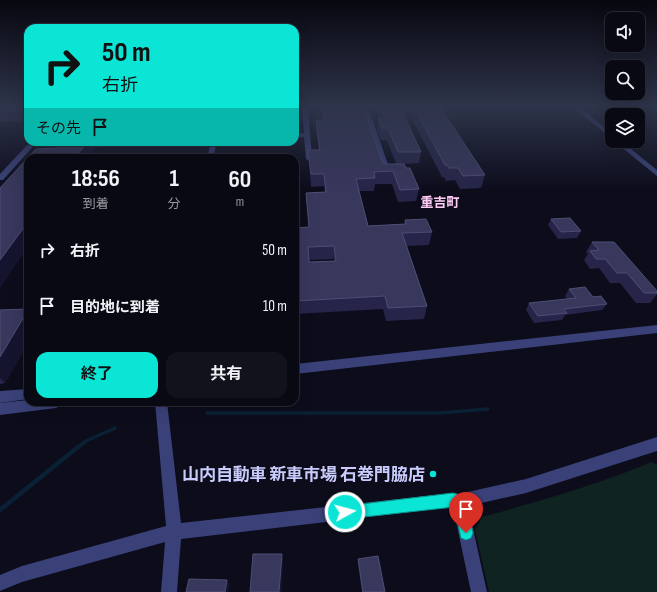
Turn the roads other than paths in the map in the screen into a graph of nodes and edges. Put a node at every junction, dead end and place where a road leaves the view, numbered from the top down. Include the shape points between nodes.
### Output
1 (307, 135) joint
2 (374, 135) edge
3 (299, 136) edge
4 (30, 146) edge
5 (625, 148) edge
6 (309, 159) edge
7 (387, 173) edge
8 (657, 174) edge
9 (0, 178) edge
10 (657, 329) edge
11 (299, 369) edge
12 (24, 394) edge
13 (0, 397) edge
14 (24, 406) edge
15 (161, 406) edge
16 (0, 409) edge
17 (657, 444) edge
18 (459, 501) junction
19 (174, 532) junction
20 (0, 583) edge
21 (169, 592) edge
22 (479, 592) edge

1 - 3 street
1 - 6 street
2 - 7 street
4 - 9 street
5 - 8 street
10 - 11 street
12 - 13 street
14 - 16 street
15 - 19 street
17 - 18 street via 526,486
18 - 19 street
18 - 22 street
19 - 20 street via 22,574
19 - 21 street

